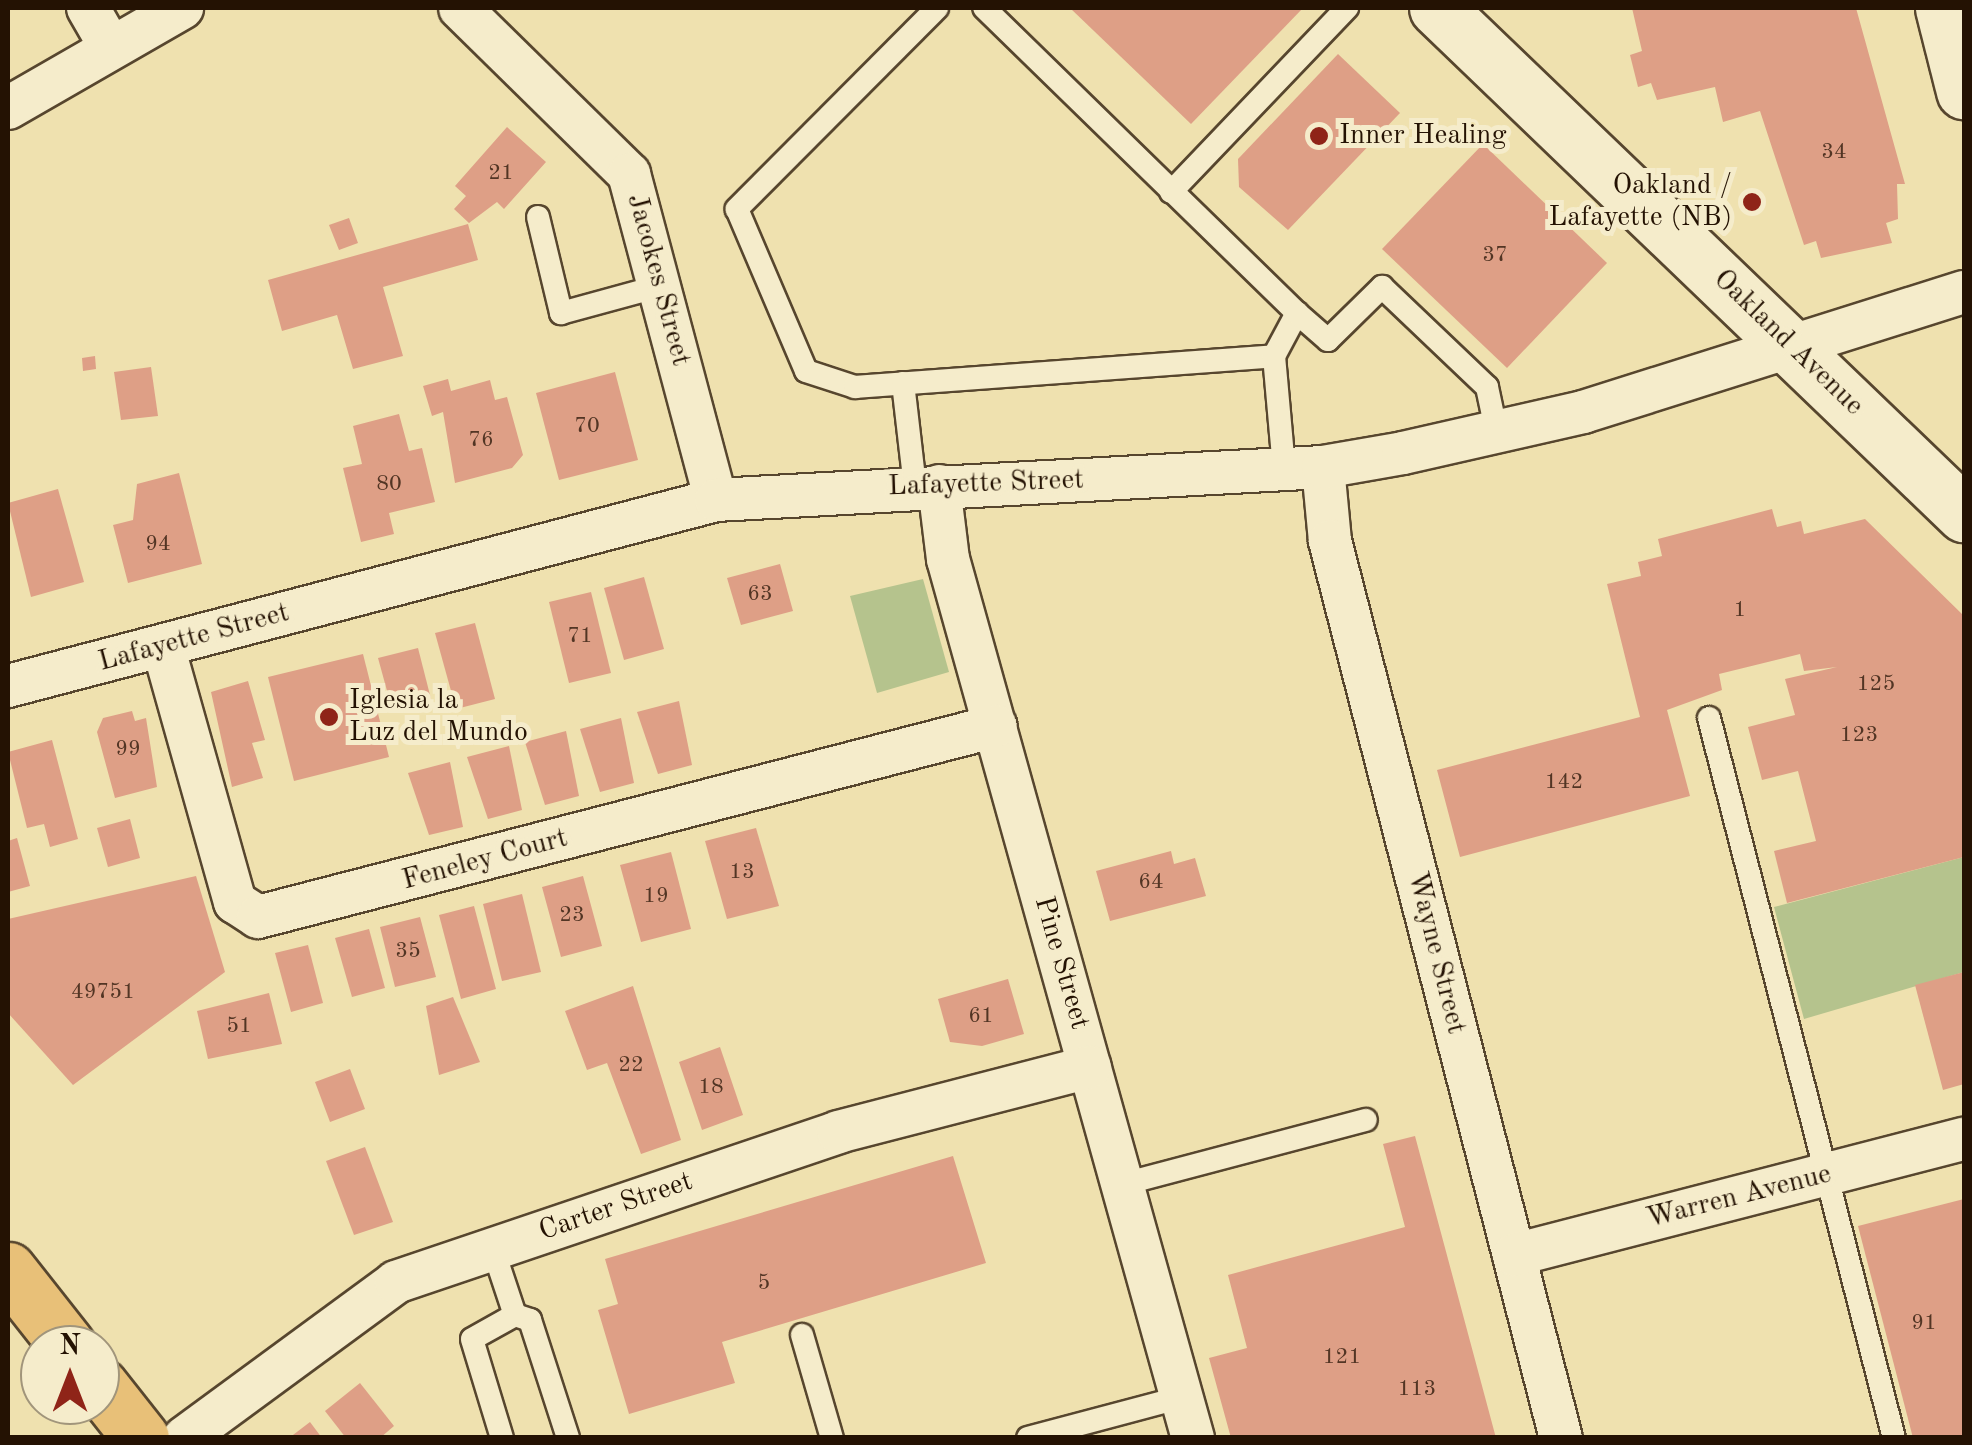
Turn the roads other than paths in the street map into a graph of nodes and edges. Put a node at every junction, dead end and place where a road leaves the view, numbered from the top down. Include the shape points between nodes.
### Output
1 (88, 8) edge
2 (182, 8) edge
3 (460, 8) edge
4 (937, 8) edge
5 (984, 8) edge
6 (1346, 8) edge
7 (1437, 8) edge
8 (1943, 8) edge
9 (112, 48) junction
10 (1964, 91) edge
11 (8, 108) edge
12 (1171, 192) junction
13 (538, 217) dead end
14 (660, 286) junction
15 (1964, 292) edge
16 (1298, 312) junction
17 (1789, 345) junction
18 (1274, 356) junction
19 (902, 383) junction
20 (1498, 434) junction
21 (1304, 468) junction
22 (927, 487) junction
23 (716, 500) junction
24 (1964, 514) edge
25 (163, 646) junction
26 (8, 686) edge
27 (1709, 718) dead end
28 (996, 726) junction
29 (1090, 1067) junction
30 (1366, 1120) dead end
31 (1964, 1140) edge
32 (1828, 1174) junction
33 (1123, 1184) junction
34 (493, 1248) junction
35 (1514, 1255) junction
36 (8, 1270) edge
37 (515, 1316) junction
38 (52, 1325) edge
39 (802, 1334) dead end
40 (120, 1411) edge
41 (1187, 1417) edge
42 (141, 1438) edge
43 (184, 1438) edge
44 (502, 1438) edge
45 (568, 1438) edge
46 (832, 1438) edge
47 (1028, 1438) edge
48 (1561, 1438) edge
49 (1894, 1438) edge

1 - 9 street
2 - 9 street
3 - 14 street, Jacokes Street via 629,174
4 - 19 lane via 737,209 806,371 855,387
5 - 12 lane
6 - 12 lane
7 - 17 street, Oakland Avenue
8 - 10 street
9 - 11 street
12 - 16 lane
13 - 14 lane via 562,312
14 - 23 street, Jacokes Street
15 - 17 street, Lafayette Street
16 - 18 lane
16 - 20 lane via 1328,340 1382,287 1487,387
17 - 20 street, Lafayette Street
17 - 24 street, Oakland Avenue
18 - 19 lane
18 - 21 lane
19 - 22 lane
20 - 21 street, Lafayette Street
21 - 22 street, Lafayette Street
21 - 35 street, Wayne Street via 1330,541
22 - 23 street, Lafayette Street
22 - 28 street, Pine Street
23 - 25 street, Lafayette Street
25 - 26 street, Lafayette Street
25 - 28 street, Feneley Court via 236,902 258,917
27 - 32 lane
28 - 29 street, Pine Street
29 - 33 street, Pine Street
29 - 34 street, Carter Street via 838,1132
30 - 33 lane
31 - 32 street, Warren Avenue
32 - 35 street, Warren Avenue
32 - 49 lane
33 - 41 street, Pine Street
34 - 37 lane
34 - 43 street, Carter Street via 370,1296
35 - 48 street, Wayne Street
36 - 38 highway
37 - 44 lane via 472,1339
37 - 45 lane via 530,1320
39 - 46 lane
40 - 42 highway
41 - 47 lane

